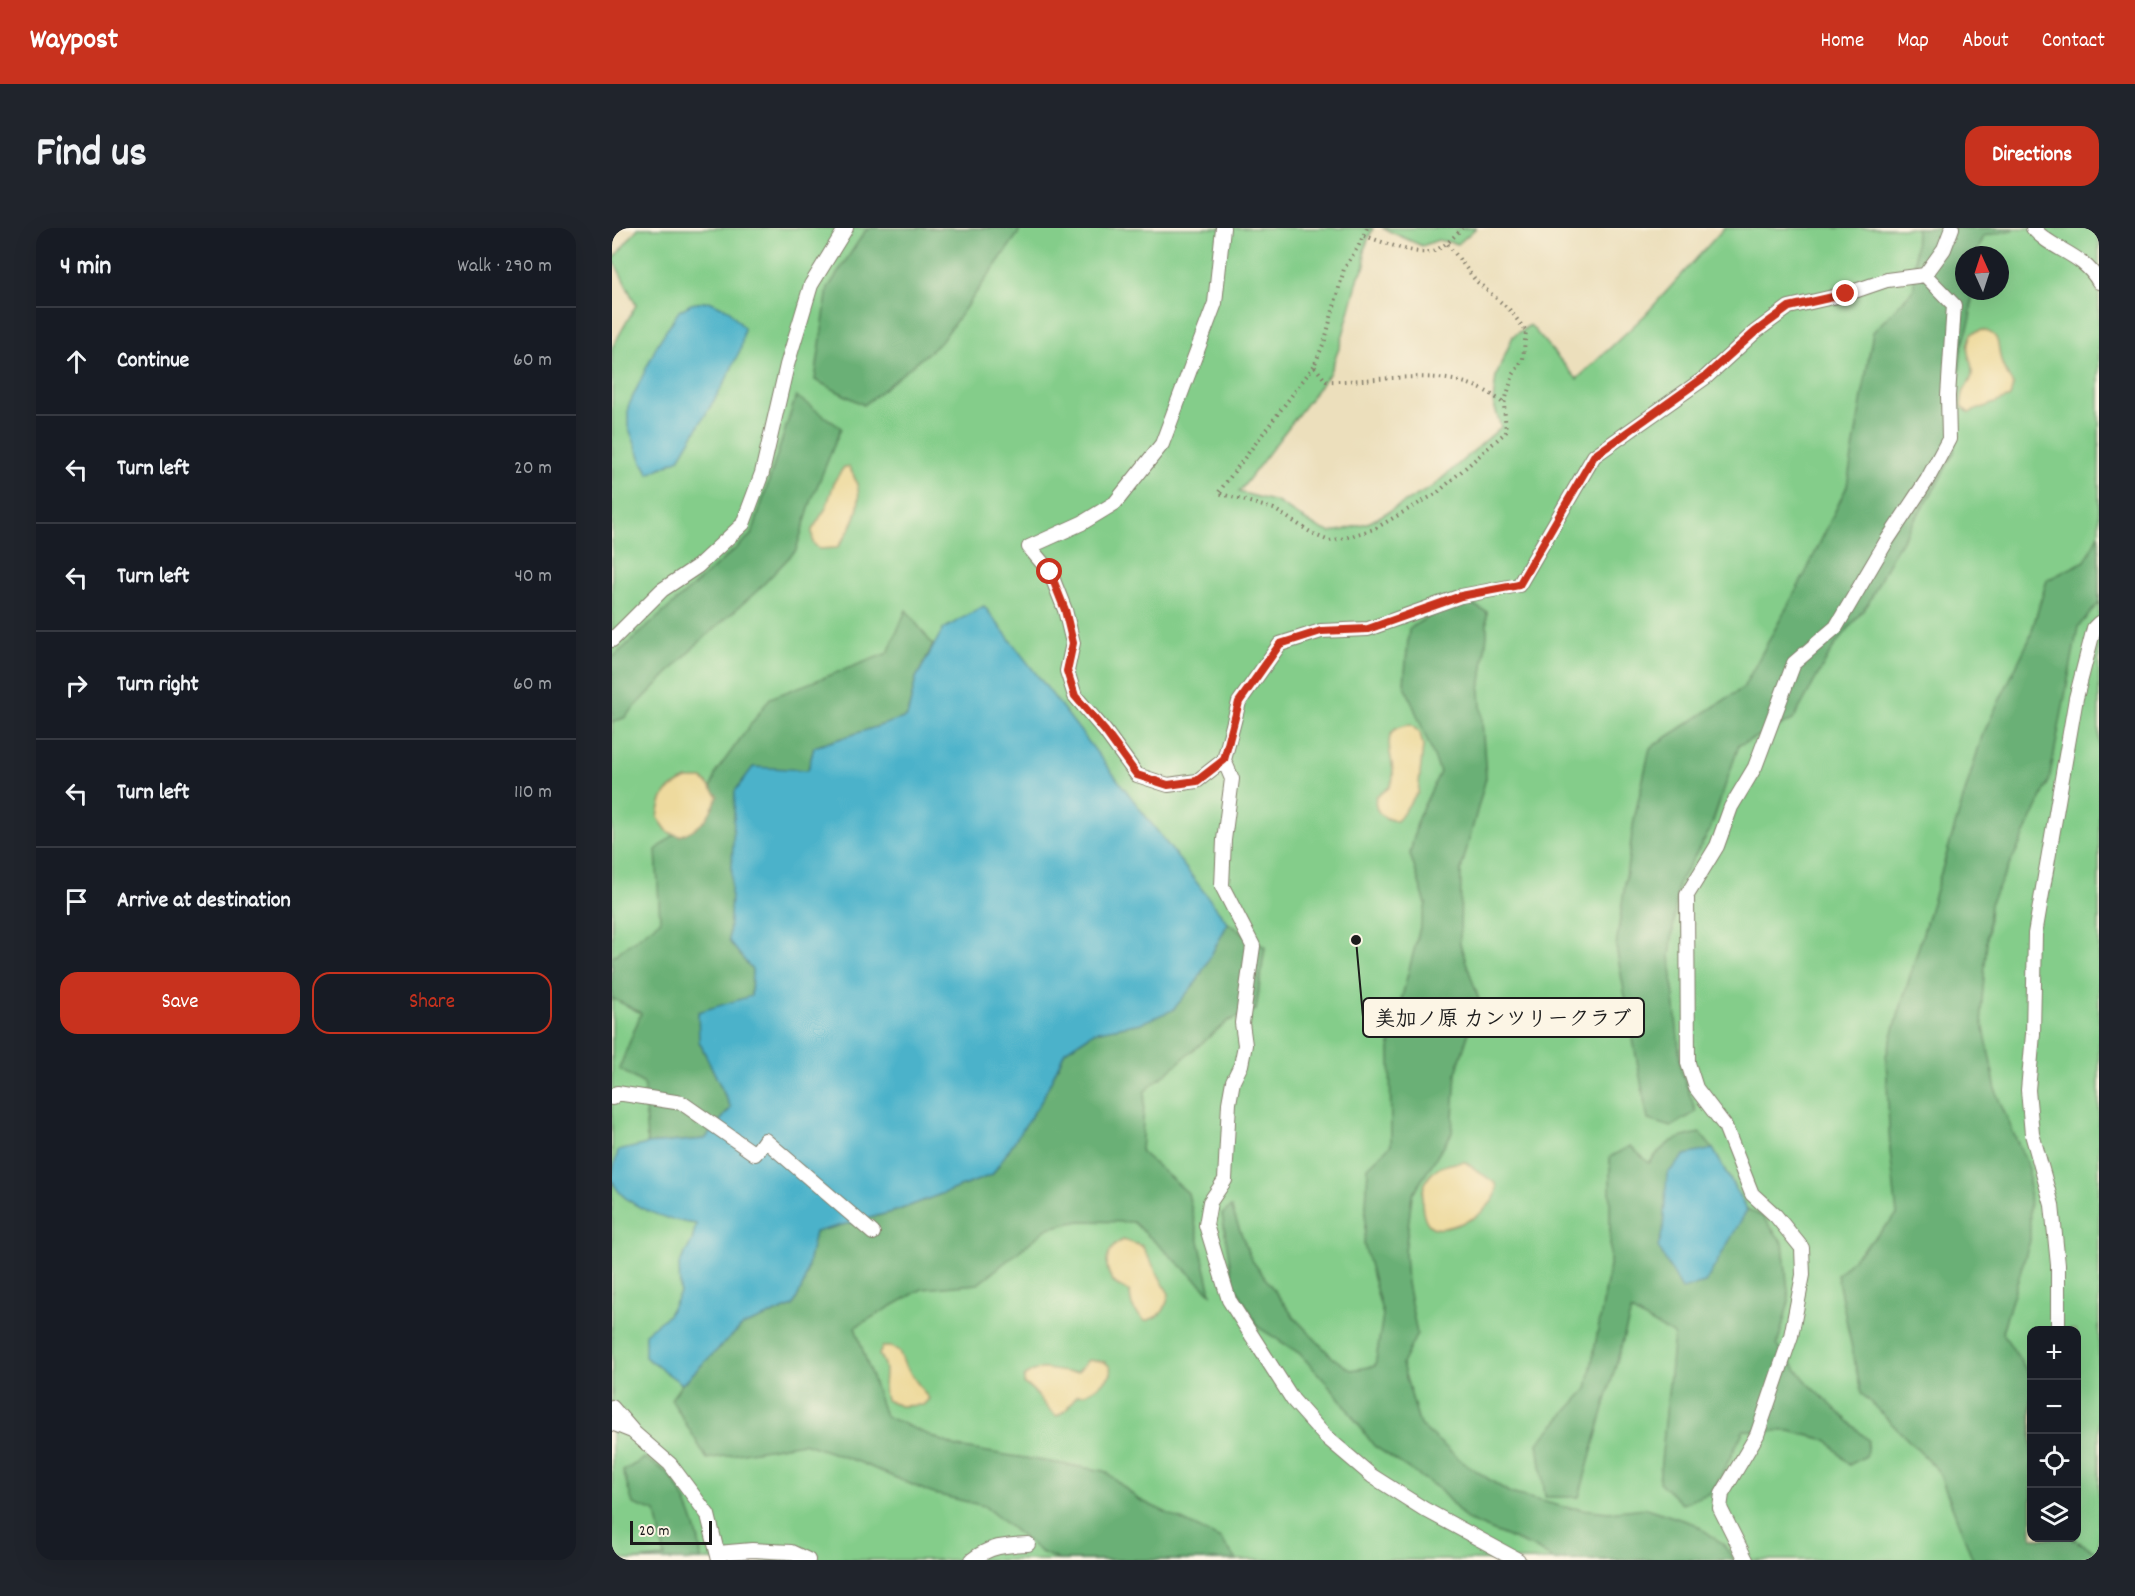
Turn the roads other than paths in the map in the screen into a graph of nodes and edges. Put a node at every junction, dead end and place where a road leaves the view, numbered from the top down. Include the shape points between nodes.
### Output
1 (846, 228) edge
2 (1222, 228) edge
3 (1952, 228) edge
4 (2033, 228) edge
5 (1925, 275) junction
6 (2099, 282) edge
7 (2099, 623) edge
8 (612, 640) edge
9 (1224, 760) junction
10 (612, 1098) edge
11 (873, 1233) dead end
12 (2058, 1326) edge
13 (612, 1407) edge
14 (612, 1423) edge
15 (632, 1431) junction
16 (1028, 1544) dead end
17 (719, 1556) edge
18 (808, 1560) edge
19 (972, 1560) edge
20 (1518, 1560) edge
21 (1746, 1560) edge

1 - 8 lane via 811,285 787,365 762,473 743,524 698,566 662,590
2 - 9 lane via 1215,303 1162,444 1115,503 1029,547 1050,572 1065,610 1073,643 1067,671 1075,696 1137,775 1168,785 1197,781
3 - 5 lane via 1944,249
4 - 6 lane via 2076,257 2094,272
5 - 9 lane via 1887,280 1789,307 1755,332 1706,376 1594,456 1519,585 1461,596 1368,629 1321,631 1280,644 1239,702
5 - 21 lane via 1954,305 1949,439 1928,480 1836,627 1794,663 1755,766 1731,807 1717,846 1687,895 1688,1063 1696,1088 1725,1126 1752,1194 1802,1248 1803,1275 1791,1336 1757,1435 1722,1494 1720,1508
7 - 12 lane via 2094,628 2076,698 2035,934 2028,1090 2032,1134 2052,1205 2058,1265
9 - 20 lane via 1232,779 1222,886 1253,946 1242,1023 1245,1045 1228,1103 1225,1179 1210,1202 1206,1225 1229,1300 1293,1400 1325,1436 1372,1476
10 - 11 lane via 617,1093 682,1103 755,1154 765,1140
13 - 15 lane
14 - 15 lane
15 - 17 lane via 670,1464 708,1515
16 - 19 lane via 1001,1545
17 - 18 lane via 752,1550 791,1552

